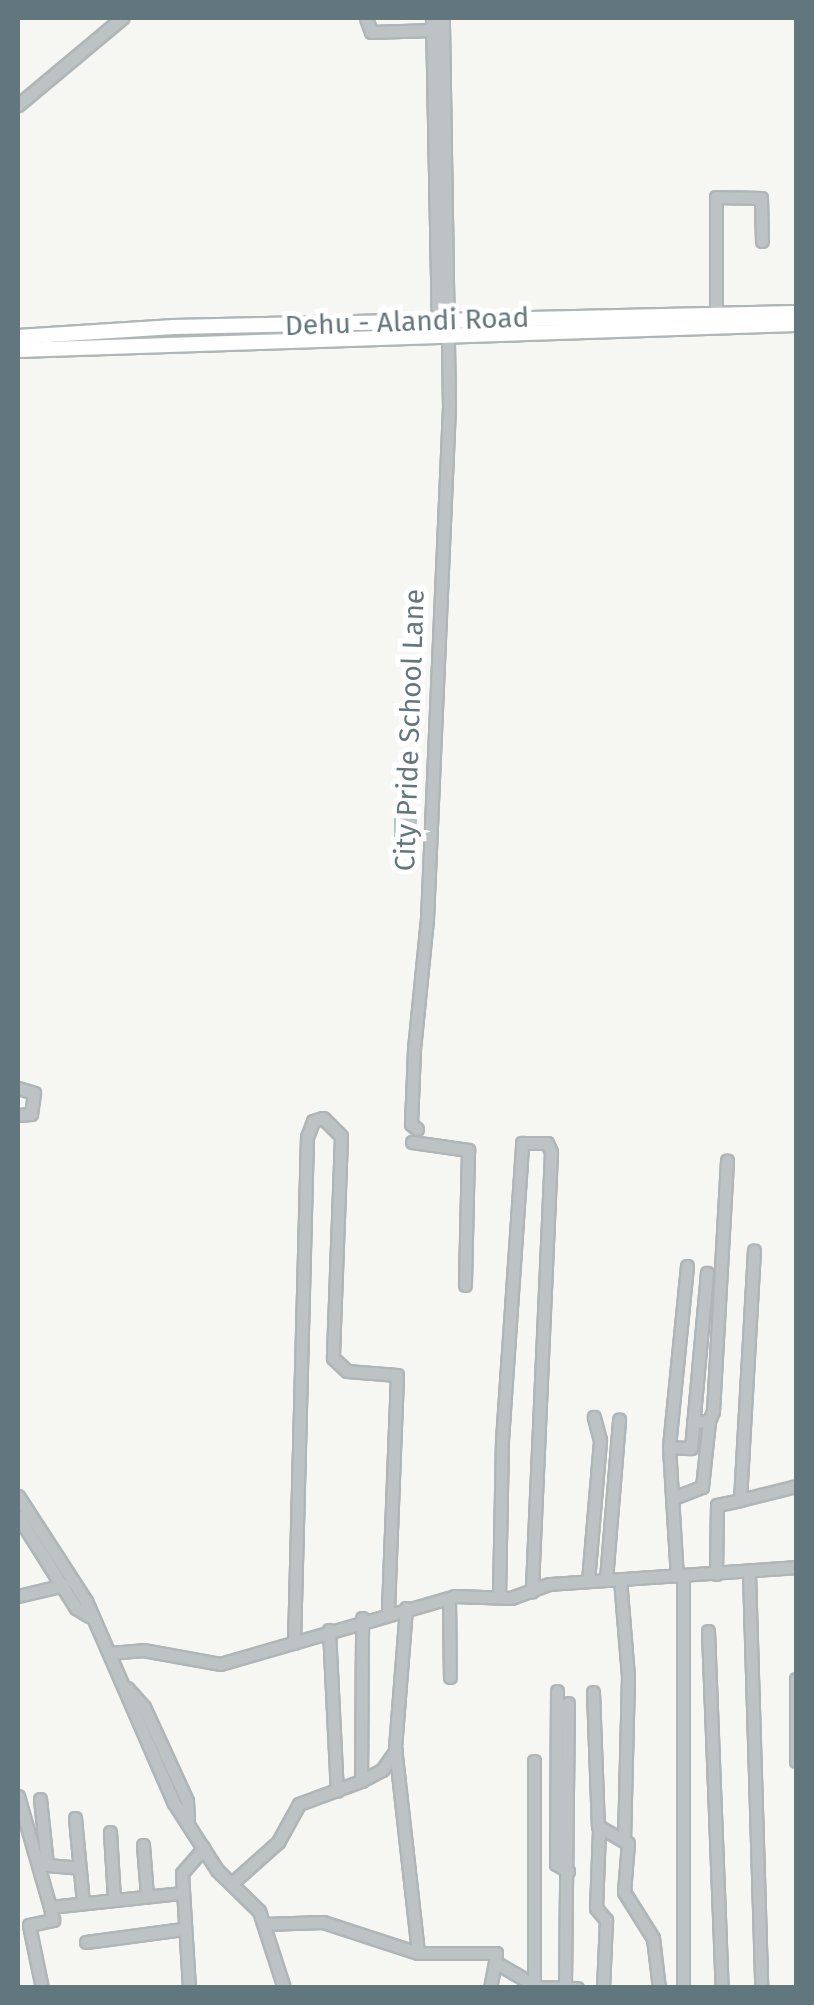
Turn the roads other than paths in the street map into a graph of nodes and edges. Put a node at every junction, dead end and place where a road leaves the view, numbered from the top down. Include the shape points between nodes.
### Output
1 (122, 18) edge
2 (366, 18) edge
3 (442, 18) edge
4 (432, 24) edge
5 (18, 105) edge
6 (762, 242) dead end
7 (796, 313) edge
8 (716, 314) junction
9 (796, 324) edge
10 (443, 327) junction
11 (18, 338) edge
12 (18, 350) edge
13 (18, 1088) edge
14 (18, 1115) edge
15 (414, 1128) dead end
16 (412, 1142) dead end
17 (727, 1160) dead end
18 (754, 1250) dead end
19 (687, 1266) dead end
20 (707, 1273) dead end
21 (465, 1286) dead end
22 (594, 1417) dead end
23 (619, 1420) dead end
24 (710, 1421) junction
25 (693, 1422) junction
26 (669, 1447) junction
27 (796, 1486) edge
28 (18, 1496) edge
29 (673, 1498) junction
30 (740, 1500) junction
31 (18, 1516) edge
32 (796, 1568) edge
33 (716, 1574) junction
34 (749, 1574) junction
35 (680, 1576) junction
36 (606, 1579) junction
37 (620, 1579) junction
38 (588, 1580) junction
39 (64, 1585) junction
40 (532, 1592) junction
41 (18, 1596) edge
42 (499, 1596) junction
43 (449, 1598) junction
44 (406, 1608) junction
45 (388, 1614) junction
46 (89, 1616) junction
47 (362, 1618) junction
48 (329, 1630) junction
49 (708, 1631) dead end
50 (294, 1642) junction
51 (110, 1653) junction
52 (683, 1662) junction
53 (707, 1662) junction
54 (450, 1677) dead end
55 (796, 1679) edge
56 (558, 1691) dead end
57 (593, 1692) dead end
58 (568, 1703) dead end
59 (396, 1750) junction
60 (534, 1761) dead end
61 (796, 1761) edge
62 (361, 1781) junction
63 (337, 1790) junction
64 (18, 1796) edge
65 (40, 1799) dead end
66 (75, 1818) dead end
67 (600, 1830) junction
68 (110, 1832) dead end
69 (624, 1837) junction
70 (143, 1845) dead end
71 (204, 1848) junction
72 (79, 1868) junction
73 (568, 1870) junction
74 (232, 1883) junction
75 (182, 1893) junction
76 (147, 1896) junction
77 (114, 1900) junction
78 (83, 1903) junction
79 (50, 1907) junction
80 (265, 1924) junction
81 (183, 1930) junction
82 (86, 1942) dead end
83 (418, 1953) junction
84 (495, 1962) junction
85 (529, 1986) edge
86 (571, 1986) edge
87 (42, 1988) edge
88 (189, 1988) edge
89 (284, 1988) edge
90 (490, 1988) edge
91 (604, 1988) edge
92 (659, 1988) edge
93 (683, 1988) edge
94 (722, 1988) edge
95 (760, 1988) edge

1 - 5 street
2 - 4 street via 371,32
3 - 10 street
4 - 10 street
6 - 8 street via 761,198 716,197
7 - 8 main road, Dehu - Alandi Road
8 - 10 main road, Dehu - Alandi Road
9 - 10 main road, Dehu - Alandi Road
10 - 11 main road, Dehu - Alandi Road
10 - 12 main road, Dehu - Alandi Road
10 - 15 street, City Pride School Lane via 427,919
13 - 14 street via 34,1092 32,1114
16 - 21 street via 468,1150
17 - 24 street
18 - 30 street
19 - 26 street
20 - 25 street
22 - 38 street via 600,1440
23 - 36 street
24 - 25 street
24 - 29 street via 702,1487
25 - 26 street via 691,1448
26 - 29 street
27 - 30 street
28 - 46 street via 63,1557
29 - 35 street
30 - 33 street via 717,1505
31 - 39 street
32 - 34 street
33 - 34 street
33 - 35 street
34 - 95 street
35 - 37 street
35 - 52 street
36 - 37 street
36 - 38 street
37 - 69 street via 628,1677
38 - 40 street
39 - 41 street
39 - 46 street
40 - 42 street
40 - 42 street via 551,1152 547,1144 522,1143
42 - 43 street
43 - 44 street
43 - 54 street
44 - 45 street
44 - 59 street
45 - 47 street
45 - 50 street via 397,1375 347,1372 333,1358 341,1136 322,1118 313,1121 307,1137
46 - 51 street
47 - 48 street
47 - 62 street
48 - 50 street
48 - 63 street
49 - 53 street
50 - 51 street via 212,1664 143,1650
51 - 71 street via 174,1804
52 - 53 street
52 - 93 street
53 - 94 street
55 - 61 street
56 - 73 street via 556,1864
57 - 67 street
58 - 73 street
59 - 62 street via 382,1770
59 - 83 street
60 - 85 street
62 - 63 street
63 - 74 street via 299,1804 278,1842
64 - 79 street
65 - 72 street via 46,1865
66 - 72 street
67 - 69 street
67 - 91 street via 596,1908 606,1920
68 - 77 street
69 - 92 street via 624,1892 653,1938
70 - 76 street
71 - 74 street
71 - 75 street via 182,1873
72 - 78 street
73 - 86 street
74 - 80 street
75 - 76 street
75 - 81 street
76 - 77 street
77 - 78 street
78 - 79 street
79 - 87 street via 53,1920 29,1925
80 - 83 street via 323,1922
80 - 89 street
81 - 82 street
81 - 88 street
83 - 84 street via 496,1953
84 - 85 street
84 - 90 street
85 - 86 street

